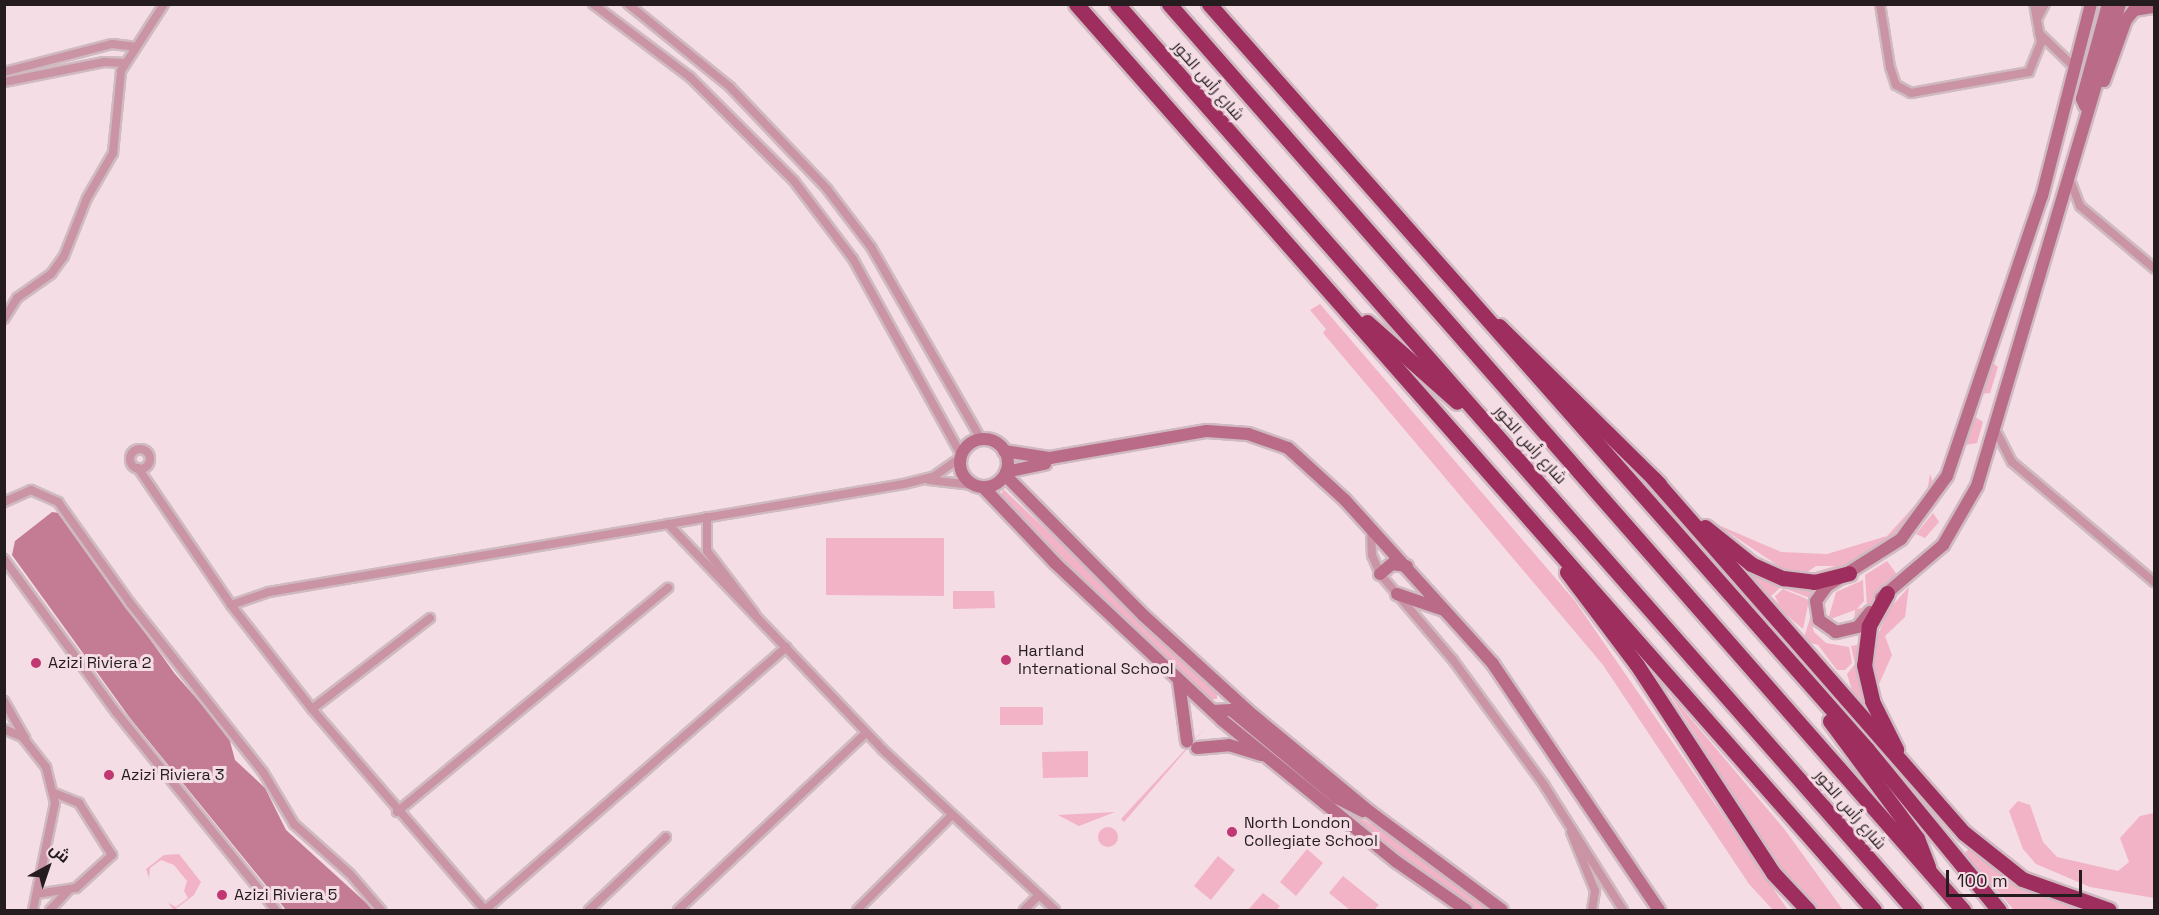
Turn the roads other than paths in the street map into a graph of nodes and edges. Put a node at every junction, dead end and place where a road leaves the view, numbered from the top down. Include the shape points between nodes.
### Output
1 (164, 4) edge
2 (593, 4) edge
3 (628, 4) edge
4 (1076, 4) edge
5 (1117, 4) edge
6 (1169, 4) edge
7 (1209, 4) edge
8 (1880, 4) edge
9 (2034, 4) edge
10 (2045, 4) edge
11 (2091, 4) edge
12 (2108, 4) edge
13 (2120, 4) edge
14 (2154, 7) edge
15 (2037, 19) junction
16 (2039, 33) junction
17 (135, 46) junction
18 (125, 63) junction
19 (2074, 68) junction
20 (4, 72) edge
21 (4, 82) edge
22 (2087, 110) junction
23 (2069, 176) junction
24 (2154, 268) edge
25 (1310, 270) junction
26 (4, 319) edge
27 (1487, 320) junction
28 (1995, 431) junction
29 (981, 439) junction
30 (1004, 451) junction
31 (1511, 451) junction
32 (1292, 452) junction
33 (960, 457) junction
34 (138, 468) dead end
35 (1005, 473) junction
36 (1653, 478) junction
37 (926, 480) junction
38 (978, 486) junction
39 (4, 502) edge
40 (707, 517) junction
41 (668, 524) junction
42 (1371, 529) junction
43 (1548, 538) junction
44 (4, 559) edge
45 (1407, 566) junction
46 (1849, 573) junction
47 (1380, 574) junction
48 (2154, 582) edge
49 (668, 588) dead end
50 (1887, 593) junction
51 (1397, 594) junction
52 (231, 606) junction
53 (756, 614) junction
54 (1452, 615) junction
55 (1749, 617) junction
56 (430, 618) dead end
57 (786, 647) junction
58 (1178, 678) junction
59 (4, 701) edge
60 (1227, 707) junction
61 (312, 709) junction
62 (4, 729) edge
63 (866, 733) junction
64 (24, 739) junction
65 (1269, 758) junction
66 (54, 793) junction
67 (397, 812) junction
68 (951, 816) junction
69 (1947, 816) junction
70 (1571, 828) junction
71 (666, 837) dead end
72 (1930, 873) junction
73 (68, 891) junction
74 (37, 894) junction
75 (1038, 896) junction
76 (33, 910) edge
77 (50, 910) edge
78 (276, 910) edge
79 (381, 910) edge
80 (589, 910) edge
81 (678, 910) edge
82 (857, 910) edge
83 (1024, 910) edge
84 (1055, 910) edge
85 (1466, 910) edge
86 (1502, 910) edge
87 (1592, 910) edge
88 (1623, 910) edge
89 (1659, 910) edge
90 (1808, 910) edge
91 (1874, 910) edge
92 (1914, 910) edge
93 (1963, 910) edge
94 (1999, 910) edge
95 (2109, 910) edge

1 - 17 street
2 - 33 street via 708,93 815,206 853,259
3 - 29 street via 724,81 826,189 871,247
4 - 25 highway
5 - 31 highway, شارع رأس الخور
6 - 72 highway, شارع رأس الخور
7 - 27 highway
8 - 16 street via 1896,85 1911,93 2029,72 2036,65
9 - 15 street
10 - 15 street
11 - 19 street
12 - 22 street via 2082,99
13 - 22 street
14 - 22 street via 2134,10 2126,20 2099,95
15 - 16 street
16 - 19 street
17 - 18 street
17 - 20 street via 112,44
18 - 21 street via 104,62
18 - 26 street via 110,162 87,198 61,262 17,298
19 - 46 street via 2042,196 1952,464 1910,531
22 - 23 street
23 - 24 street via 2080,206
23 - 28 street via 2021,324
25 - 31 highway
25 - 43 highway
27 - 36 highway via 1522,342
27 - 55 highway
28 - 48 street via 2012,462
28 - 50 street via 1977,486 1952,532 1925,565
29 - 30 street
29 - 33 street
30 - 32 street via 1050,458 1219,431 1263,438
30 - 35 street
31 - 92 highway, شارع رأس الخور
32 - 35 street via 1248,441 1198,439
32 - 42 street
33 - 37 street
33 - 38 street via 962,474
34 - 52 street
35 - 38 street
35 - 60 street
36 - 46 highway via 1719,540 1761,569 1804,582
36 - 69 highway
37 - 38 street
37 - 40 street
38 - 58 street
39 - 79 street via 31,490 58,502 130,603 259,766 294,824
40 - 41 street
40 - 53 street via 710,556
41 - 52 street via 269,592
41 - 53 street
42 - 45 street
42 - 47 street via 1372,555
43 - 90 highway via 1750,840
43 - 91 highway
44 - 78 street via 109,704
45 - 47 street via 1392,564
45 - 54 street
46 - 50 street via 1823,588 1816,601 1819,620 1831,631 1858,627
47 - 51 street
49 - 67 street
50 - 69 highway via 1866,636 1869,689 1892,742
51 - 54 street via 1424,599
51 - 70 street via 1453,660
52 - 61 street
53 - 57 street
54 - 89 street via 1521,701
55 - 72 highway via 1917,838
55 - 94 highway
56 - 61 street
57 - 63 street
57 - 67 street via 485,910
58 - 60 street
58 - 65 street via 1192,744 1229,745
59 - 64 street
60 - 65 street
60 - 86 street via 1343,802 1370,812
61 - 67 street
62 - 64 street
63 - 68 street
63 - 81 street
64 - 66 street via 46,766
65 - 85 street
66 - 73 street via 79,803 112,851 107,863
66 - 74 street
68 - 75 street
68 - 82 street
69 - 95 highway via 2022,879
70 - 87 street via 1595,891
70 - 88 street
71 - 80 street
72 - 93 highway, شارع رأس الخور
73 - 74 street
73 - 77 street
74 - 76 street
75 - 83 street
75 - 84 street

